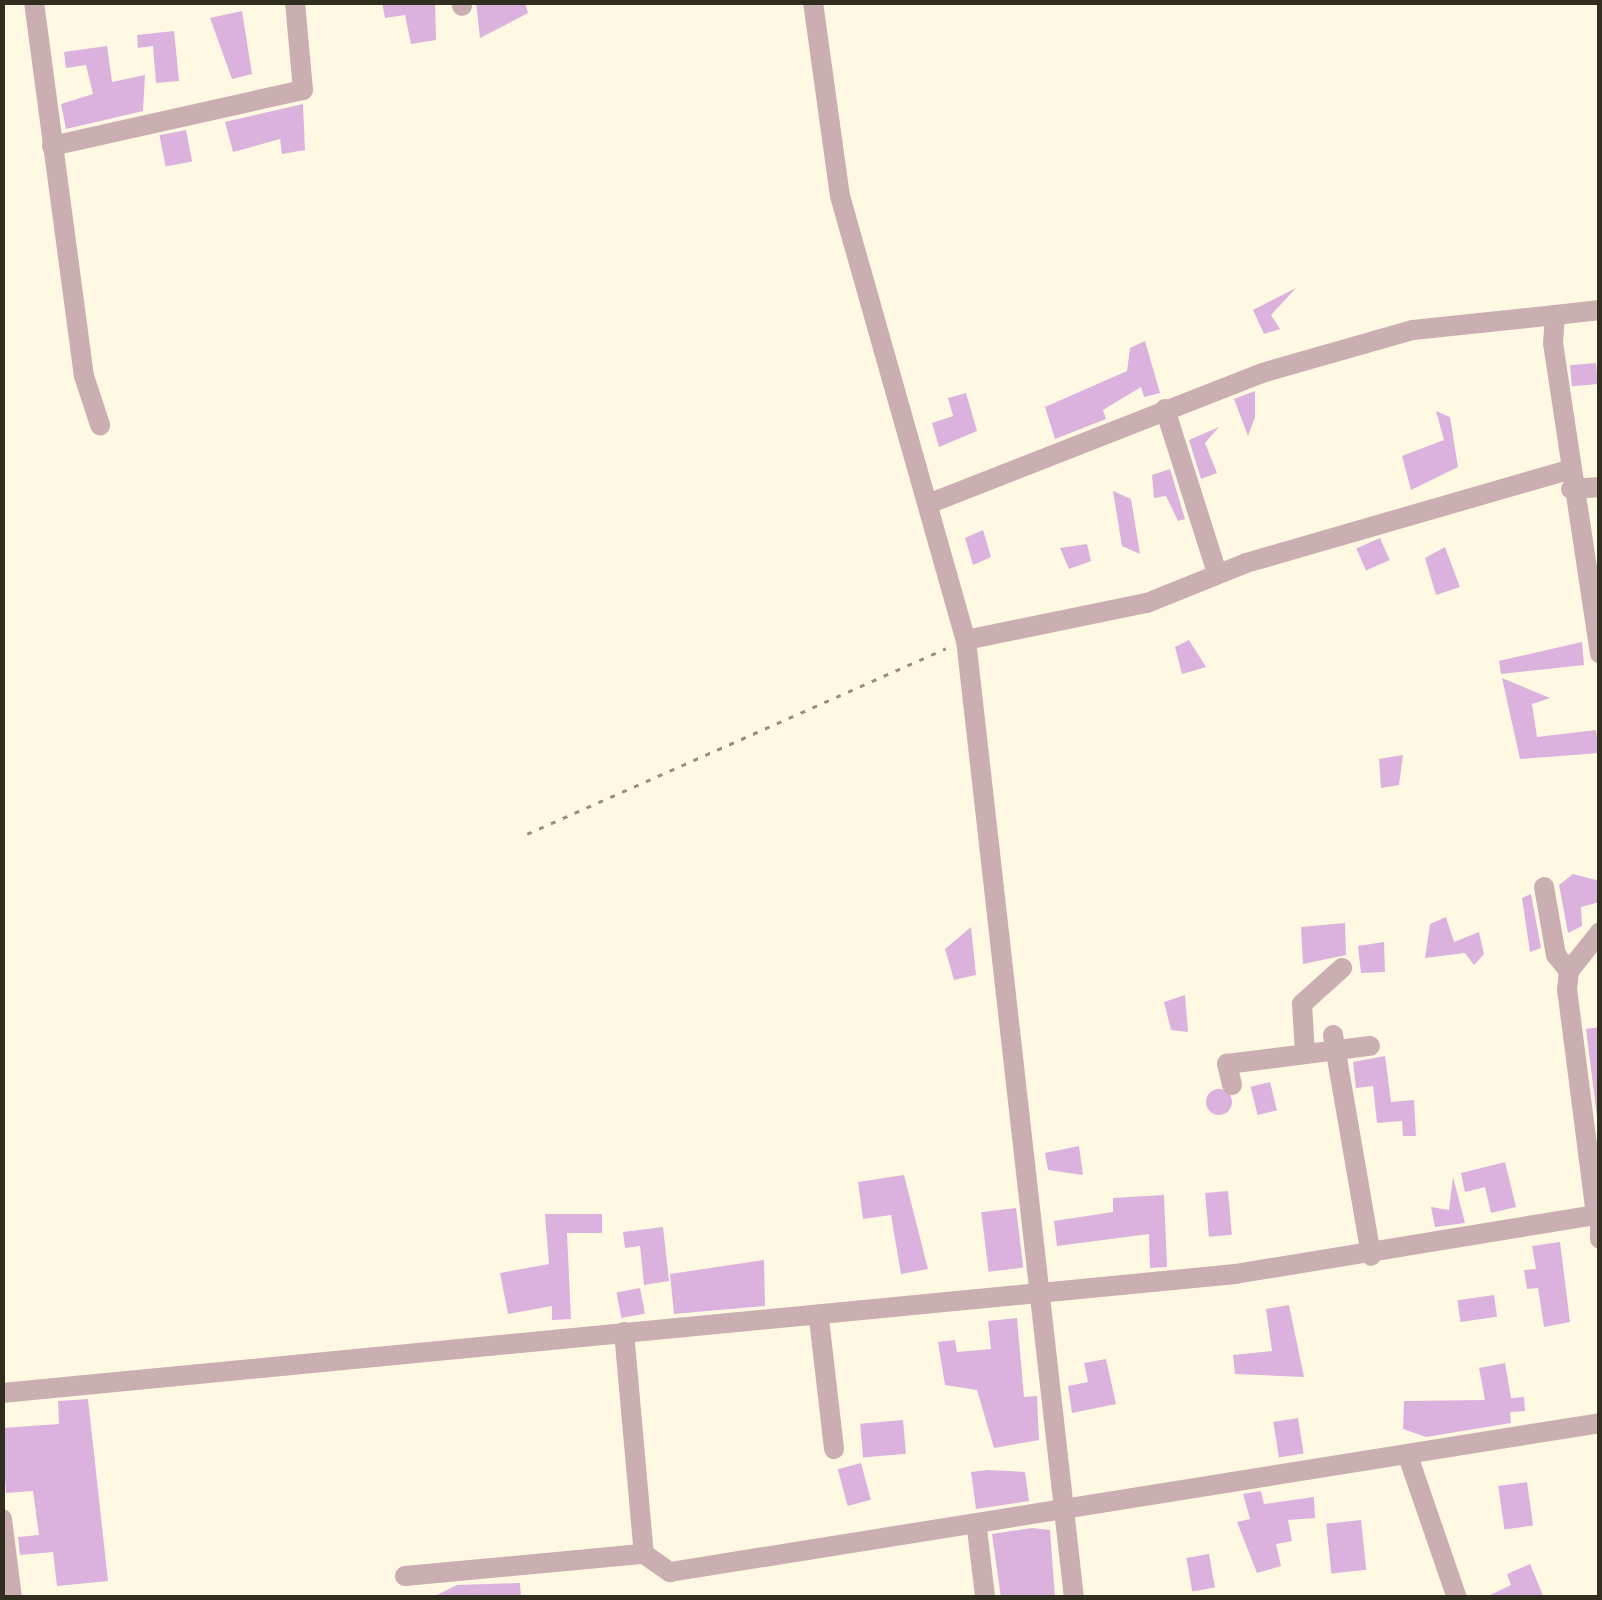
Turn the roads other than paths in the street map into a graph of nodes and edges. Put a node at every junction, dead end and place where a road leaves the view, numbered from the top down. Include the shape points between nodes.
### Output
1 (34, 2) edge
2 (296, 2) edge
3 (813, 2) edge
4 (52, 146) junction
5 (1600, 310) edge
6 (1555, 315) junction
7 (1165, 409) junction
8 (100, 425) dead end
9 (1570, 479) junction
10 (1600, 487) edge
11 (933, 502) junction
12 (1217, 573) junction
13 (966, 640) junction
14 (1600, 653) edge
15 (1544, 887) dead end
16 (1600, 932) edge
17 (1342, 968) dead end
18 (1569, 971) junction
19 (1334, 1043) junction
20 (1370, 1046) dead end
21 (1304, 1054) junction
22 (1232, 1085) dead end
23 (1598, 1214) edge
24 (1600, 1238) edge
25 (1371, 1256) junction
26 (1040, 1290) junction
27 (819, 1319) junction
28 (624, 1332) junction
29 (2, 1393) edge
30 (1600, 1423) edge
31 (834, 1450) dead end
32 (1408, 1456) junction
33 (1066, 1515) junction
34 (2, 1519) edge
35 (977, 1529) junction
36 (644, 1554) junction
37 (406, 1576) dead end
38 (985, 1596) edge
39 (12, 1598) edge
40 (1074, 1598) edge
41 (1457, 1598) edge

1 - 4 street
2 - 4 street via 303,90
3 - 11 street via 840,196
4 - 8 street
5 - 6 street
6 - 7 street via 1413,330
6 - 9 street
7 - 11 street
7 - 12 street
9 - 10 street
9 - 12 street
9 - 14 street
11 - 13 street
12 - 13 street via 1146,603
13 - 26 street
15 - 18 street via 1556,955
16 - 18 street
17 - 21 street via 1302,1004
18 - 23 street
19 - 20 street
19 - 21 street
19 - 25 street
21 - 22 street via 1227,1064
23 - 24 street
23 - 25 street
25 - 26 street
26 - 27 street
26 - 33 street
27 - 28 street
27 - 31 street
28 - 29 street
28 - 36 street
30 - 32 street
32 - 33 street
32 - 41 street
33 - 35 street
33 - 40 street
34 - 39 street
35 - 36 street via 670,1572
35 - 38 street
36 - 37 street

